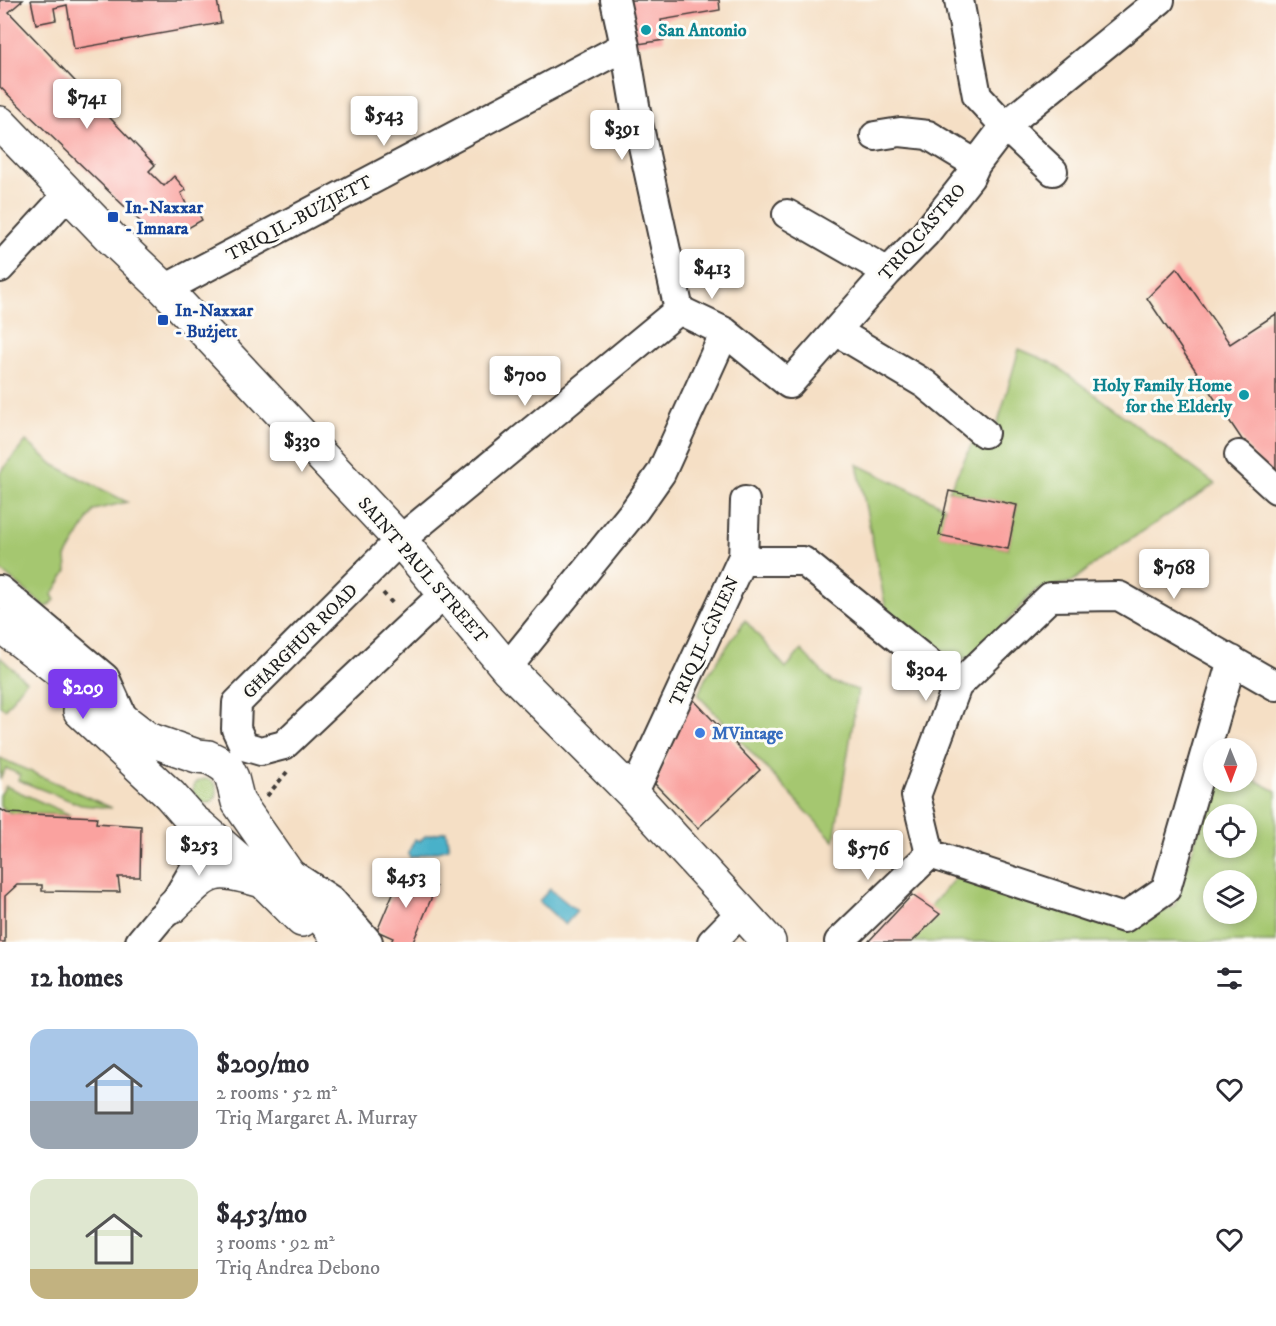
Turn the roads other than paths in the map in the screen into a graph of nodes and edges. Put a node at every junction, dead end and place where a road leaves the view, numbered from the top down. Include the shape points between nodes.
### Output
1 (615, 0) edge
2 (959, 0) edge
3 (1160, 0) edge
4 (625, 46) junction
5 (0, 123) edge
6 (1005, 126) junction
7 (875, 136) dead end
8 (973, 171) junction
9 (1053, 171) dead end
10 (68, 194) junction
11 (787, 214) dead end
12 (0, 268) edge
13 (888, 272) junction
14 (165, 289) junction
15 (679, 310) junction
16 (836, 330) junction
17 (725, 332) junction
18 (984, 433) dead end
19 (1239, 455) dead end
20 (1276, 489) edge
21 (745, 501) dead end
22 (400, 540) junction
23 (743, 561) junction
24 (0, 590) edge
25 (444, 594) junction
26 (0, 626) edge
27 (0, 636) edge
28 (1232, 660) junction
29 (507, 668) junction
30 (957, 686) junction
31 (1276, 686) edge
32 (125, 722) junction
33 (197, 756) junction
34 (633, 794) junction
35 (170, 795) junction
36 (221, 817) junction
37 (930, 854) junction
38 (275, 876) junction
39 (741, 912) junction
40 (166, 913) junction
41 (140, 942) edge
42 (324, 942) edge
43 (341, 942) edge
44 (368, 942) edge
45 (712, 942) edge
46 (769, 942) edge
47 (839, 942) edge

1 - 4 street
2 - 6 street via 977,96
3 - 6 street, TRIQ CASTRO
4 - 14 street, TRIQ IL-BUŻJETT
4 - 15 street
5 - 10 main road, SAINT PAUL STREET
6 - 8 street, TRIQ CASTRO
6 - 9 street
7 - 8 street via 900,132 928,135
8 - 13 street, TRIQ CASTRO via 925,234
10 - 12 street
10 - 14 main road, SAINT PAUL STREET
11 - 13 street
13 - 16 street, TRIQ CASTRO
14 - 22 main road, SAINT PAUL STREET
15 - 17 street, TRIQ CASTRO
15 - 22 street, GĦARGĦUR ROAD
16 - 17 street, TRIQ CASTRO via 789,384
16 - 18 street via 925,384
17 - 29 street via 661,473
19 - 20 street
21 - 23 street
22 - 25 main road, SAINT PAUL STREET
22 - 25 street, GĦARGĦUR ROAD via 237,703 236,729 244,746 261,751 284,745
23 - 30 street, TRIQ IL-ĠNIEN via 803,561
23 - 34 street, TRIQ IL-ĠNIEN
24 - 32 street via 105,678
25 - 29 main road, SAINT PAUL STREET
26 - 32 main road
27 - 35 main road
28 - 30 street via 1119,596 1050,597
28 - 31 street
28 - 37 street via 1166,889 1124,918
29 - 34 main road, SAINT PAUL STREET
30 - 37 street via 916,796
32 - 33 main road via 148,739
33 - 35 main road via 177,770
33 - 36 main road via 218,762 232,778
34 - 39 main road, SAINT PAUL STREET
35 - 36 main road
36 - 38 main road
36 - 38 main road
36 - 40 street via 183,854
37 - 47 street
38 - 40 main road via 215,872
38 - 42 main road
38 - 43 main road
38 - 44 street via 331,900
39 - 45 street
39 - 46 main road, SAINT PAUL STREET
40 - 41 street

